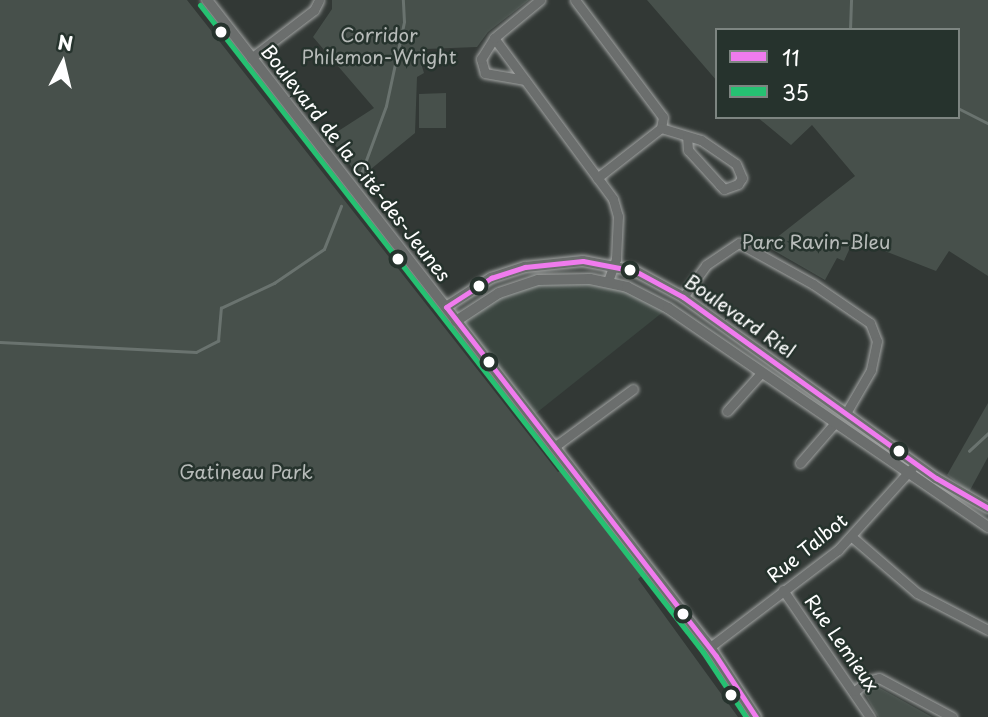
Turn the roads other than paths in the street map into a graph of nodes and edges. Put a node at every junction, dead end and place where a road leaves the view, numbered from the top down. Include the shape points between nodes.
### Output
1 (207, 0) edge
2 (319, 0) edge
3 (540, 0) edge
4 (575, 0) edge
5 (494, 38) junction
6 (251, 58) junction
7 (525, 80) junction
8 (661, 128) junction
9 (687, 137) junction
10 (597, 178) junction
11 (615, 266) junction
12 (608, 281) junction
13 (683, 297) junction
14 (446, 307) junction
15 (456, 321) junction
16 (762, 372) junction
17 (632, 389) dead end
18 (727, 411) dead end
19 (846, 413) junction
20 (834, 424) junction
21 (554, 447) junction
22 (800, 463) dead end
23 (916, 464) junction
24 (906, 475) junction
25 (988, 508) edge
26 (988, 527) edge
27 (852, 537) junction
28 (783, 590) junction
29 (988, 630) edge
30 (710, 647) junction
31 (855, 691) junction
32 (755, 717) edge
33 (870, 717) edge
34 (952, 717) edge

1 - 6 street, Boulevard de la Cité-des-Jeunes
2 - 6 street via 314,10
3 - 5 street
4 - 8 street via 661,111
5 - 7 street
5 - 7 street via 481,59 481,69
6 - 14 street, Boulevard de la Cité-des-Jeunes
7 - 10 street
8 - 9 street
8 - 10 street
9 - 9 street via 701,140 736,164 742,177 738,184 724,189 688,150
10 - 11 street via 617,208
11 - 12 street
11 - 13 street, Boulevard Riel via 650,278
11 - 14 street, Boulevard Riel via 564,261 525,267 479,284
12 - 15 street, Boulevard Riel via 565,278 525,283 488,298
12 - 16 street, Boulevard Riel via 659,302
13 - 19 street, Boulevard Riel
13 - 19 street via 706,265 739,243 813,284 870,323 877,341 871,370
14 - 15 street, Boulevard de la Cité-des-Jeunes
15 - 21 street, Boulevard de la Cité-des-Jeunes
16 - 18 street
16 - 20 street, Boulevard Riel
17 - 21 street
19 - 23 street, Boulevard Riel
20 - 22 street
20 - 24 street, Boulevard Riel
21 - 30 street, Boulevard de la Cité-des-Jeunes
23 - 24 street, Rue Talbot
23 - 25 street, Boulevard Riel
24 - 26 street, Boulevard Riel
24 - 27 street, Rue Talbot
27 - 28 street, Rue Talbot
27 - 29 street via 916,593
28 - 30 street, Rue Talbot
28 - 31 street, Rue Lemieux
30 - 32 street, Boulevard de la Cité-des-Jeunes
31 - 33 street, Rue Lemieux
31 - 34 street via 878,678

